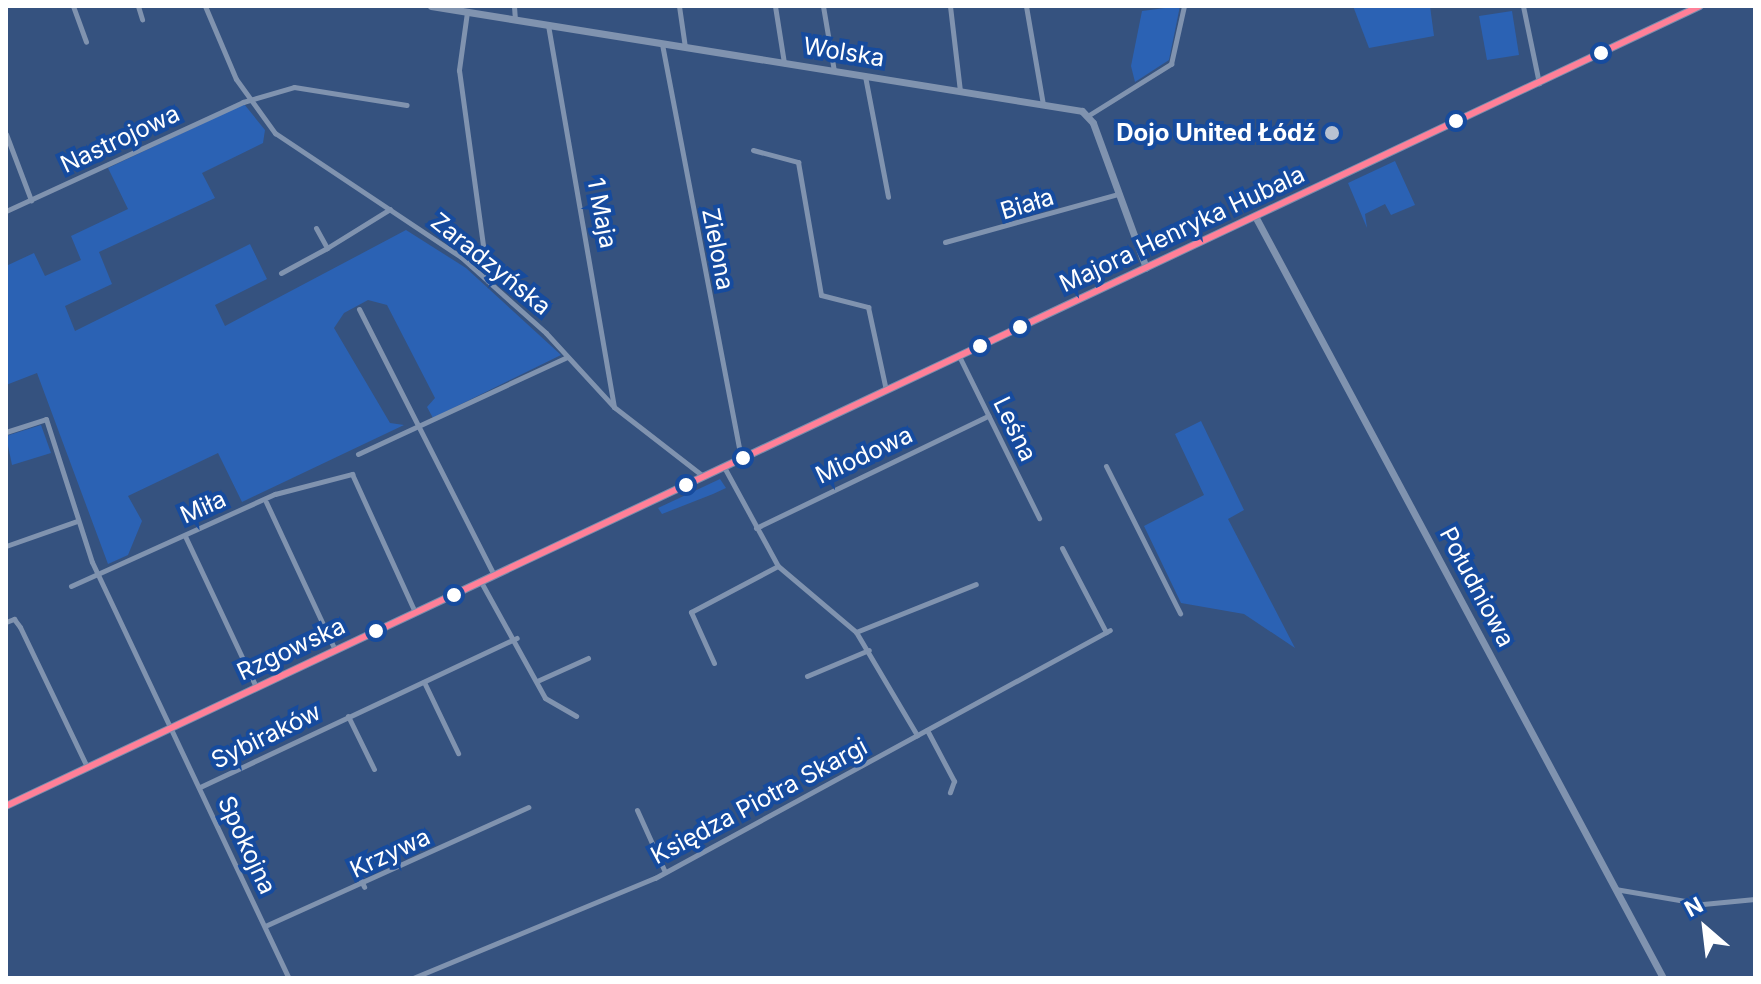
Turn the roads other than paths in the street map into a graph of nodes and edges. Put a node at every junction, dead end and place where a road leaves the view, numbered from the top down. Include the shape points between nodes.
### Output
1 (73, 6) edge
2 (138, 6) edge
3 (205, 6) edge
4 (431, 6) edge
5 (514, 6) edge
6 (679, 6) edge
7 (775, 6) edge
8 (823, 6) edge
9 (950, 6) edge
10 (1026, 6) edge
11 (1184, 6) edge
12 (1523, 6) edge
13 (1700, 6) edge
14 (467, 12) junction
15 (142, 19) dead end
16 (515, 20) junction
17 (548, 25) junction
18 (86, 42) dead end
19 (662, 44) junction
20 (685, 48) junction
21 (784, 63) junction
22 (834, 71) junction
23 (865, 76) junction
24 (1539, 83) junction
25 (960, 91) junction
26 (249, 99) junction
27 (1043, 104) junction
28 (407, 105) dead end
29 (1089, 115) junction
30 (6, 134) edge
31 (753, 150) dead end
32 (1118, 194) junction
33 (888, 197) dead end
34 (31, 200) junction
35 (390, 209) junction
36 (6, 211) edge
37 (1255, 216) junction
38 (316, 228) dead end
39 (945, 242) dead end
40 (327, 248) junction
41 (1146, 268) junction
42 (281, 273) dead end
43 (488, 282) junction
44 (359, 309) dead end
45 (959, 356) junction
46 (567, 357) junction
47 (887, 391) junction
48 (614, 407) junction
49 (988, 416) junction
50 (422, 426) junction
51 (6, 432) edge
52 (358, 454) dead end
53 (741, 459) junction
54 (1106, 466) dead end
55 (724, 467) junction
56 (703, 477) junction
57 (266, 502) junction
58 (1039, 518) dead end
59 (77, 521) junction
60 (756, 528) junction
61 (185, 536) junction
62 (6, 546) edge
63 (1062, 548) dead end
64 (778, 566) junction
65 (98, 573) junction
66 (494, 576) junction
67 (481, 582) junction
68 (976, 584) dead end
69 (71, 586) dead end
70 (415, 613) junction
71 (1180, 613) dead end
72 (6, 622) edge
73 (856, 632) junction
74 (517, 638) junction
75 (869, 650) junction
76 (336, 651) junction
77 (588, 658) dead end
78 (714, 663) dead end
79 (807, 676) dead end
80 (537, 681) junction
81 (424, 682) junction
82 (256, 688) junction
83 (348, 716) junction
84 (576, 716) dead end
85 (172, 728) junction
86 (927, 730) junction
87 (917, 735) junction
88 (458, 753) dead end
89 (88, 768) junction
90 (374, 769) dead end
91 (200, 787) junction
92 (950, 792) dead end
93 (6, 805) edge
94 (528, 807) dead end
95 (637, 810) dead end
96 (351, 861) dead end
97 (665, 872) junction
98 (364, 887) junction
99 (1615, 889) junction
100 (1755, 899) edge
101 (265, 926) junction
102 (289, 978) edge
103 (413, 978) edge
104 (1663, 978) edge

1 - 18 street
2 - 15 street
3 - 26 street, Zaradzyńska
4 - 14 street, Wolska
5 - 16 street
6 - 20 street
7 - 21 street
8 - 22 street
9 - 25 street
10 - 27 street
11 - 29 street via 1165,71
12 - 24 street
13 - 24 main road, Majora Henryka Hubala
14 - 16 street, Wolska
14 - 43 street via 459,70
16 - 17 street, Wolska
17 - 19 street, Wolska
17 - 48 street, 1 Maja
19 - 20 street, Wolska
19 - 53 street, Zielona
20 - 21 street, Wolska
21 - 22 street, Wolska
22 - 23 street, Wolska
23 - 25 street, Wolska
23 - 33 street
24 - 37 main road, Majora Henryka Hubala
25 - 27 street, Wolska
26 - 28 street, Nastrojowa via 303,87
26 - 34 street, Nastrojowa
26 - 35 street, Zaradzyńska via 305,158
27 - 29 street, Wolska
29 - 32 street
30 - 34 street
31 - 47 street via 786,153 798,162 823,300 868,307
32 - 39 street, Biała
32 - 41 street
34 - 36 street, Nastrojowa
35 - 40 street
35 - 43 street, Zaradzyńska
37 - 41 main road, Majora Henryka Hubala
37 - 99 street, Południowa
38 - 40 street
40 - 42 street
41 - 45 main road, Majora Henryka Hubala
43 - 46 street, Zaradzyńska
44 - 50 street
45 - 47 main road, Majora Henryka Hubala
45 - 49 street, Leśna
46 - 48 street, Zaradzyńska
46 - 50 street
47 - 53 main road, Majora Henryka Hubala
48 - 56 street, Zaradzyńska via 694,463
49 - 58 street, Leśna
49 - 60 street, Miodowa
50 - 52 street
50 - 66 street
51 - 59 street, Spokojna via 46,419
53 - 55 main road, Majora Henryka Hubala
54 - 71 street
55 - 56 main road, Rzgowska
55 - 60 street
56 - 66 main road, Rzgowska
57 - 61 street, Miła
57 - 70 street, Miła via 306,482 352,474
57 - 76 street
59 - 62 street
59 - 65 street, Spokojna
60 - 64 street
61 - 65 street, Miła
61 - 82 street
63 - 86 street, Księdza Piotra Skargi via 1108,631
64 - 73 street
64 - 78 street via 691,612
65 - 69 street, Miła
65 - 85 street, Spokojna
66 - 67 main road, Rzgowska
67 - 70 main road, Rzgowska
67 - 74 street
68 - 73 street
70 - 76 main road, Rzgowska
72 - 89 street via 14,619 20,627
73 - 75 street
74 - 80 street
74 - 81 street, Sybiraków
75 - 79 street
75 - 87 street
76 - 82 main road, Rzgowska
77 - 80 street
80 - 84 street via 545,698
81 - 83 street, Sybiraków
81 - 88 street
82 - 85 main road, Rzgowska
83 - 90 street, Sybiraków
83 - 91 street, Sybiraków
85 - 89 main road, Rzgowska
85 - 91 street, Spokojna
86 - 87 street, Księdza Piotra Skargi
86 - 92 street via 954,781
87 - 97 street, Księdza Piotra Skargi
89 - 93 main road, Rzgowska
91 - 101 street, Spokojna
94 - 98 street, Krzywa
95 - 97 street
96 - 98 street
97 - 103 street, Księdza Piotra Skargi
98 - 101 street, Krzywa
99 - 100 street via 1703,904
99 - 104 street, Południowa
101 - 102 street, Spokojna

